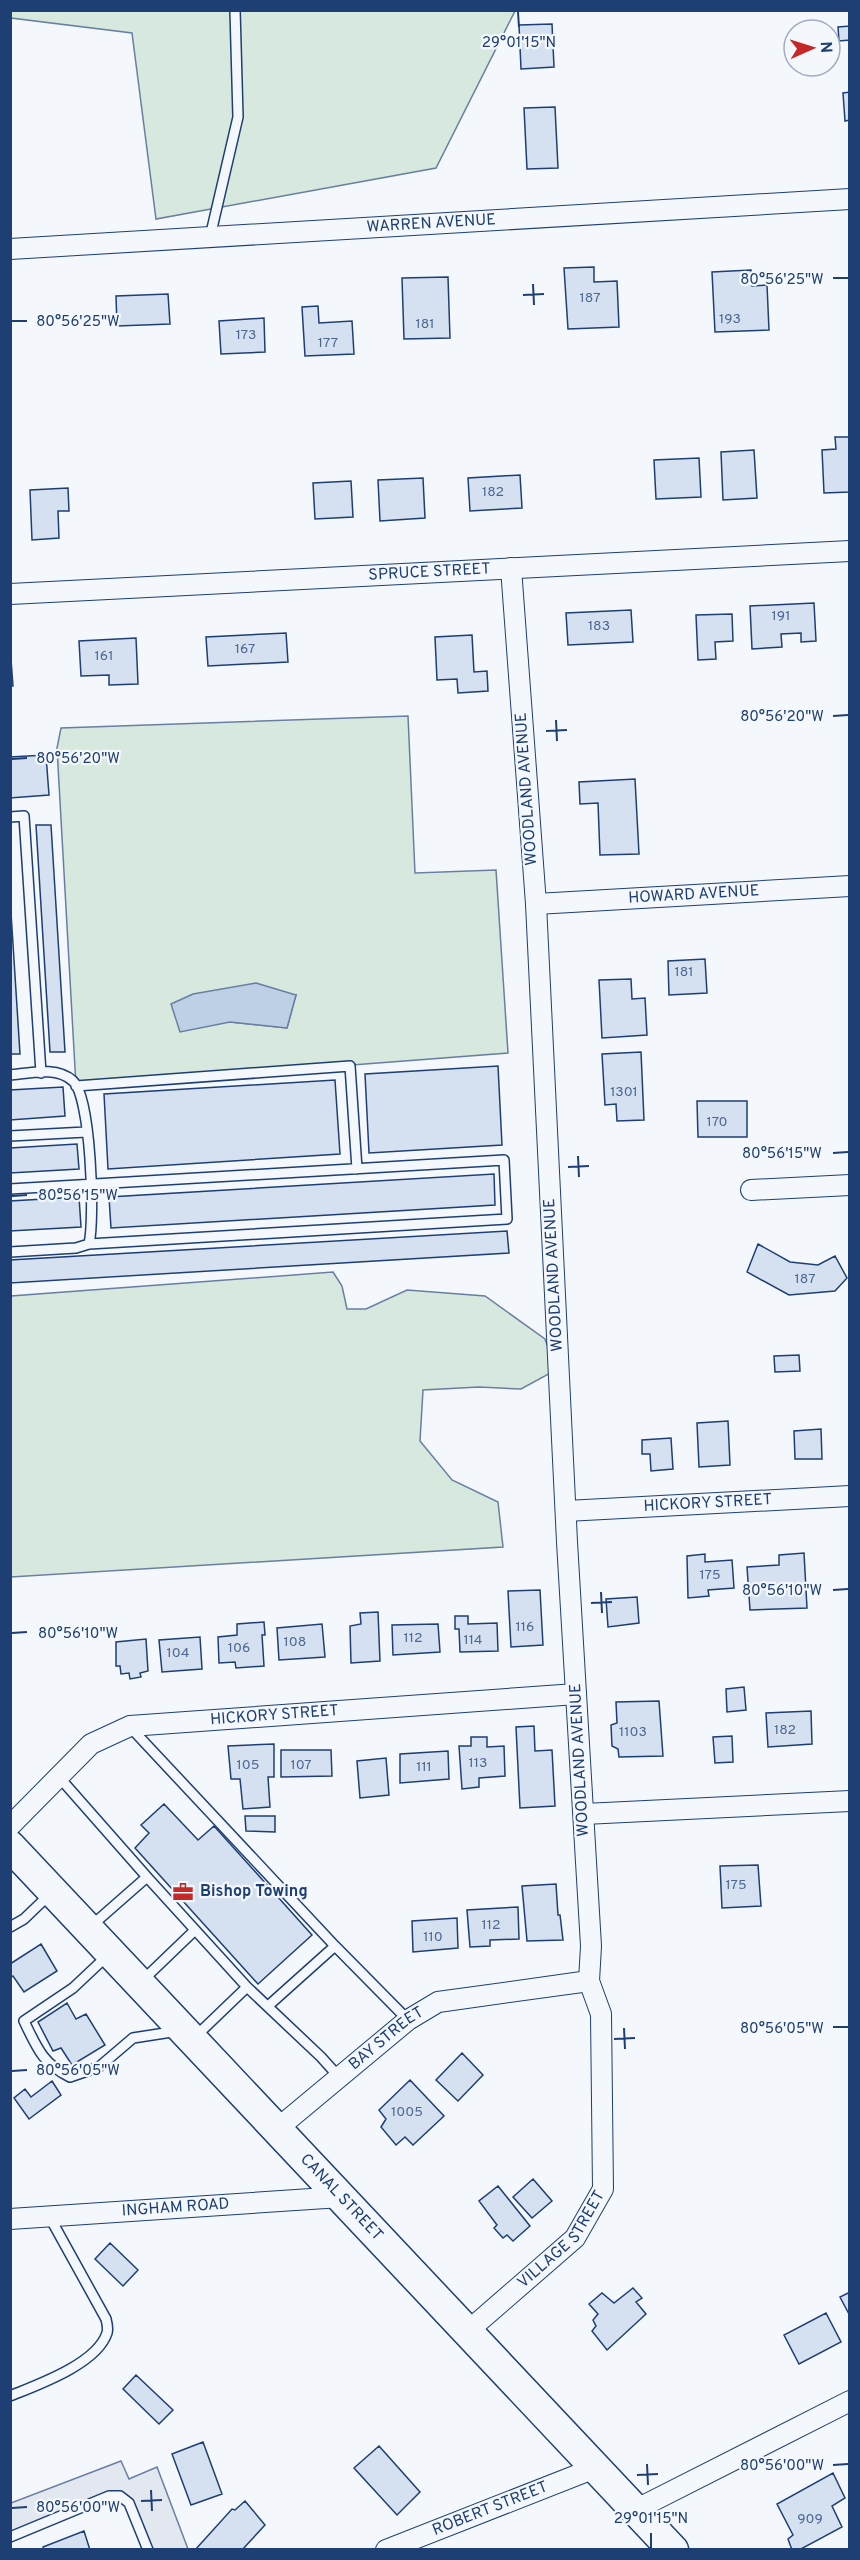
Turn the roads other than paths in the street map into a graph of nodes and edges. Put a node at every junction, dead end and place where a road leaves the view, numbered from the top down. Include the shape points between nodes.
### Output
1 (235, 10) edge
2 (849, 199) edge
3 (210, 237) junction
4 (10, 249) edge
5 (849, 551) edge
6 (511, 568) junction
7 (10, 594) edge
8 (10, 817) edge
9 (849, 886) edge
10 (536, 904) junction
11 (40, 1073) junction
12 (10, 1074) edge
13 (76, 1086) junction
14 (86, 1132) junction
15 (10, 1136) edge
16 (357, 1169) junction
17 (92, 1184) junction
18 (849, 1185) edge
19 (10, 1189) edge
20 (751, 1190) dead end
21 (89, 1244) junction
22 (10, 1252) edge
23 (849, 1496) edge
24 (566, 1511) junction
25 (576, 1694) junction
26 (130, 1726) junction
27 (59, 1777) junction
28 (849, 1801) edge
29 (584, 1814) junction
30 (11, 1844) edge
31 (147, 1877) junction
32 (53, 1891) junction
33 (10, 1927) edge
34 (88, 1928) junction
35 (194, 1931) junction
36 (335, 1946) junction
37 (111, 1953) junction
38 (589, 1981) junction
39 (140, 1984) junction
40 (247, 1986) junction
41 (268, 2006) junction
42 (408, 2020) junction
43 (188, 2035) junction
44 (339, 2077) junction
45 (277, 2129) junction
46 (341, 2197) junction
47 (49, 2216) junction
48 (10, 2219) edge
49 (468, 2331) junction
50 (10, 2396) edge
51 (849, 2401) edge
52 (596, 2468) junction
53 (635, 2510) junction
54 (10, 2537) edge
55 (148, 2550) edge
56 (386, 2550) edge
57 (673, 2550) edge

1 - 3 lane via 238,117
2 - 3 street, WARREN AVENUE
3 - 4 street, WARREN AVENUE
5 - 6 street, SPRUCE STREET
6 - 7 street, SPRUCE STREET
6 - 10 street, WOODLAND AVENUE
8 - 11 lane via 24,816
9 - 10 street, HOWARD AVENUE
10 - 24 street, WOODLAND AVENUE
11 - 12 lane
11 - 13 lane via 54,1072
13 - 14 lane via 83,1097
13 - 16 lane via 350,1066
14 - 15 lane
14 - 17 lane
16 - 17 lane
16 - 21 lane via 504,1160 507,1218
17 - 19 lane
17 - 21 lane
18 - 20 street
21 - 22 lane
23 - 24 street, HICKORY STREET
24 - 25 street, WOODLAND AVENUE
25 - 26 street, HICKORY STREET
25 - 29 street, WOODLAND AVENUE
26 - 27 street, HICKORY STREET via 92,1744
26 - 36 lane
27 - 30 street, HICKORY STREET
27 - 31 lane
28 - 29 street
29 - 38 street, WOODLAND AVENUE via 591,1946
30 - 32 main road, CANAL STREET
31 - 34 lane
31 - 35 lane
32 - 33 lane
32 - 34 main road, CANAL STREET
34 - 37 main road, CANAL STREET
35 - 39 lane
35 - 40 lane
36 - 41 lane
36 - 42 lane
37 - 39 main road, CANAL STREET
37 - 43 lane via 74,1988 24,2022 39,2052 54,2070 70,2077 99,2067 133,2038
38 - 42 street, BAY STREET via 438,2002
38 - 49 street, VILLAGE STREET via 601,2014 603,2189 575,2238
39 - 43 main road, CANAL STREET
40 - 41 lane
40 - 43 lane
41 - 44 lane
42 - 44 street, BAY STREET
43 - 45 main road, CANAL STREET
44 - 45 street, BAY STREET
45 - 46 main road, CANAL STREET
46 - 47 street, INGHAM ROAD
46 - 49 main road, CANAL STREET
47 - 48 street, INGHAM ROAD
47 - 50 lane via 106,2319 107,2333 97,2349 64,2374
49 - 52 main road, CANAL STREET
51 - 53 street
52 - 53 main road, CANAL STREET
52 - 56 street, ROBERT STREET
53 - 57 main road, CANAL STREET
54 - 55 lane via 109,2496 120,2496 129,2503

